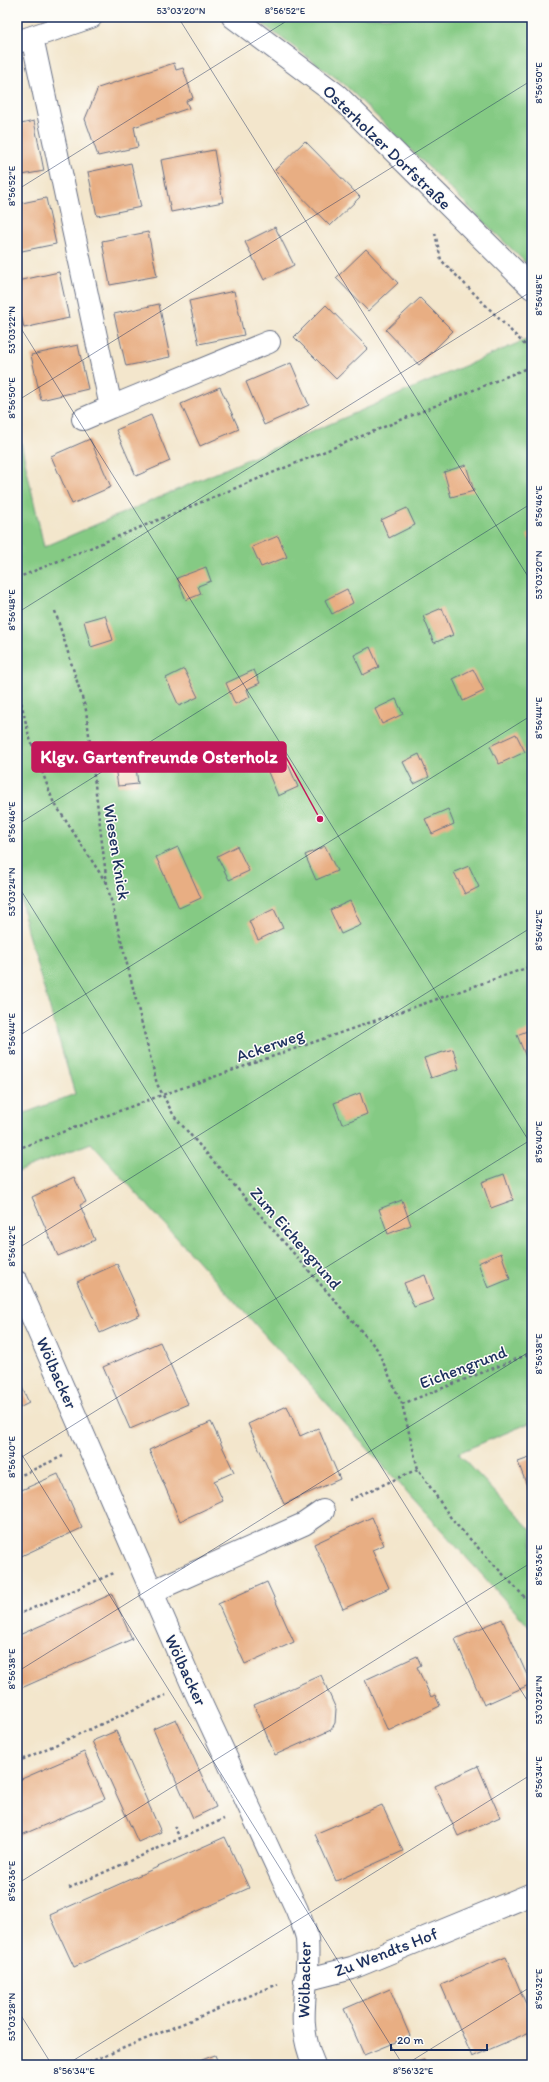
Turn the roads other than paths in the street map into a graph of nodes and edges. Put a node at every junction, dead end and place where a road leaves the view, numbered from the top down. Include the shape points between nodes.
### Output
1 (91, 17) edge
2 (232, 17) edge
3 (25, 40) edge
4 (532, 288) edge
5 (269, 342) dead end
6 (111, 407) junction
7 (84, 419) dead end
8 (17, 1282) edge
9 (323, 1511) road end
10 (151, 1592) junction
11 (532, 1894) edge
12 (305, 1980) junction
13 (314, 2065) edge

1 - 3 street
2 - 4 street, Osterholzer Dorfstraße via 337,95
3 - 6 street
5 - 6 street
6 - 7 street
8 - 10 street, Wölbacker
9 - 10 street via 304,1524
10 - 12 street, Wölbacker via 297,1910 307,1938
11 - 12 street, Zu Wendts Hof via 352,1968
12 - 13 street, Wölbacker via 302,2019 304,2035

